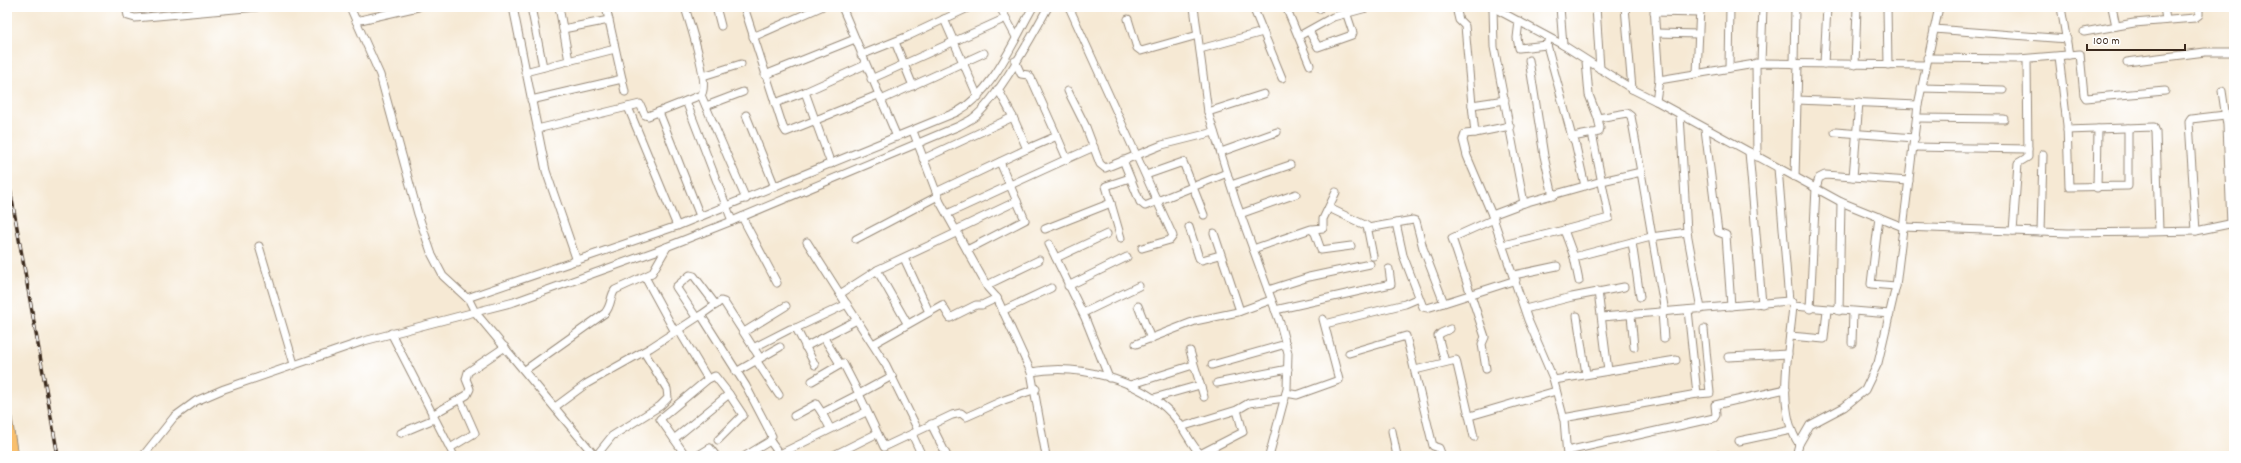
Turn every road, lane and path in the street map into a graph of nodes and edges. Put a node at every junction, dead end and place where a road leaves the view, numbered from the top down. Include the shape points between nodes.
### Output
1 (126, 7) edge
2 (257, 7) edge
3 (350, 7) edge
4 (417, 7) edge
5 (513, 7) edge
6 (531, 7) edge
7 (560, 7) edge
8 (606, 7) edge
9 (685, 7) edge
10 (716, 7) edge
11 (744, 7) edge
12 (822, 7) edge
13 (842, 7) edge
14 (970, 7) edge
15 (1000, 7) edge
16 (1048, 7) edge
17 (1069, 7) edge
18 (1194, 7) edge
19 (1253, 7) edge
20 (1286, 7) edge
21 (1370, 7) edge
22 (1456, 7) edge
23 (1493, 7) edge
24 (1560, 7) edge
25 (1596, 7) edge
26 (1625, 7) edge
27 (1730, 7) edge
28 (1763, 7) edge
29 (1795, 7) edge
30 (1827, 7) edge
31 (1857, 7) edge
32 (1887, 7) edge
33 (1939, 7) edge
34 (2061, 7) edge
35 (2112, 7) edge
36 (2164, 7) edge
37 (2199, 7) edge
38 (1030, 8) edge
39 (1654, 9) edge
40 (1507, 10) edge
41 (1700, 10) edge
42 (1346, 12) junction
43 (1006, 18) junction
44 (944, 19) junction
45 (1128, 19) dead end
46 (608, 20) junction
47 (2166, 20) junction
48 (356, 21) junction
49 (1519, 21) junction
50 (721, 26) dead end
51 (2116, 26) junction
52 (563, 29) junction
53 (1934, 29) junction
54 (1309, 31) junction
55 (1263, 32) junction
56 (2084, 32) dead end
57 (1656, 33) junction
58 (1699, 34) junction
59 (1198, 35) junction
60 (1299, 36) junction
61 (753, 37) junction
62 (1016, 37) junction
63 (1549, 37) junction
64 (855, 39) junction
65 (2067, 39) junction
66 (954, 41) junction
67 (895, 42) junction
68 (1563, 44) junction
69 (1547, 45) junction
70 (615, 49) junction
71 (1200, 49) junction
72 (2234, 52) edge
73 (984, 53) dead end
74 (861, 54) junction
75 (2069, 55) junction
76 (2059, 56) junction
77 (2027, 59) junction
78 (1529, 60) dead end
79 (569, 61) junction
80 (1015, 61) junction
81 (1586, 61) junction
82 (964, 62) junction
83 (1926, 62) junction
84 (2127, 62) dead end
85 (1759, 63) junction
86 (741, 64) dead end
87 (904, 64) junction
88 (1796, 64) junction
89 (1824, 64) junction
90 (865, 65) junction
91 (1310, 65) dead end
92 (1855, 65) junction
93 (1888, 65) junction
94 (543, 67) junction
95 (1729, 68) junction
96 (1600, 69) junction
97 (525, 72) junction
98 (1697, 74) junction
99 (765, 75) junction
100 (703, 76) junction
101 (1282, 78) dead end
102 (622, 79) junction
103 (871, 79) junction
104 (1659, 80) junction
105 (913, 86) junction
106 (1921, 88) junction
107 (998, 89) junction
108 (1632, 89) junction
109 (2003, 90) dead end
110 (1068, 91) dead end
111 (2165, 91) dead end
112 (2222, 91) dead end
113 (625, 92) dead end
114 (743, 92) dead end
115 (805, 92) junction
116 (1264, 94) dead end
117 (702, 95) junction
118 (978, 97) junction
119 (880, 98) junction
120 (531, 100) junction
121 (1505, 100) junction
122 (1797, 100) junction
123 (686, 101) junction
124 (1656, 101) junction
125 (1859, 102) junction
126 (775, 103) junction
127 (1472, 105) junction
128 (1918, 105) junction
129 (706, 106) junction
130 (628, 107) junction
131 (659, 112) junction
132 (1208, 112) junction
133 (746, 115) dead end
134 (1680, 115) junction
135 (2225, 115) junction
136 (1013, 117) junction
137 (1598, 118) junction
138 (1917, 118) junction
139 (2004, 119) dead end
140 (816, 121) junction
141 (1510, 126) junction
142 (2128, 128) junction
143 (537, 129) junction
144 (1705, 129) junction
145 (2098, 129) junction
146 (2067, 130) junction
147 (1214, 132) junction
148 (1277, 132) dead end
149 (1475, 132) junction
150 (1835, 132) dead end
151 (1592, 133) junction
152 (1858, 134) junction
153 (915, 136) junction
154 (1057, 136) junction
155 (896, 137) junction
156 (1572, 137) junction
157 (1915, 138) junction
158 (1094, 147) junction
159 (1914, 147) junction
160 (1027, 149) junction
161 (2028, 149) junction
162 (1221, 152) junction
163 (1749, 152) junction
164 (2043, 154) dead end
165 (2231, 154) edge
166 (1137, 155) junction
167 (1757, 157) junction
168 (923, 159) junction
169 (1067, 159) junction
170 (1123, 160) junction
171 (1000, 162) junction
172 (831, 164) junction
173 (1290, 165) dead end
174 (1778, 168) junction
175 (1641, 172) junction
176 (1227, 173) junction
177 (1146, 175) junction
178 (1795, 177) junction
179 (1853, 177) junction
180 (1130, 178) junction
181 (1602, 180) junction
182 (1908, 181) junction
183 (1009, 184) junction
184 (1231, 185) junction
185 (1585, 186) junction
186 (775, 187) junction
187 (1194, 187) junction
188 (1816, 188) junction
189 (2098, 188) junction
190 (1336, 192) dead end
191 (937, 194) junction
192 (1296, 194) dead end
193 (1553, 196) junction
194 (746, 199) junction
195 (1017, 201) junction
196 (1158, 201) junction
197 (1841, 202) junction
198 (1111, 203) junction
199 (1524, 203) junction
200 (1329, 208) junction
201 (729, 213) junction
202 (947, 214) junction
203 (1240, 214) junction
204 (1204, 215) dead end
205 (700, 216) junction
206 (742, 217) junction
207 (1493, 217) junction
208 (1879, 217) junction
209 (1396, 223) junction
210 (2232, 223) edge
211 (677, 226) junction
212 (1189, 227) dead end
213 (1903, 227) junction
214 (1368, 228) junction
215 (1045, 229) dead end
216 (1313, 230) junction
217 (1564, 230) junction
218 (957, 231) junction
219 (2012, 231) junction
220 (2196, 231) junction
221 (1687, 232) junction
222 (2041, 232) junction
223 (2159, 232) junction
224 (1214, 233) dead end
225 (1107, 234) dead end
226 (1651, 237) junction
227 (856, 238) dead end
228 (1121, 238) dead end
229 (807, 242) dead end
230 (1632, 242) junction
231 (1049, 244) dead end
232 (1503, 245) junction
233 (259, 246) dead end
234 (1351, 246) dead end
235 (667, 247) junction
236 (1142, 248) dead end
237 (1253, 249) junction
238 (967, 250) junction
239 (1220, 255) junction
240 (1373, 256) dead end
241 (1127, 257) dead end
242 (1574, 257) junction
243 (904, 258) junction
244 (1056, 258) junction
245 (1039, 260) dead end
246 (577, 261) junction
247 (1370, 264) dead end
248 (1557, 266) dead end
249 (1388, 269) dead end
250 (877, 270) junction
251 (645, 277) junction
252 (1515, 278) junction
253 (1579, 281) dead end
254 (777, 283) dead end
255 (987, 285) junction
256 (1068, 286) junction
257 (1139, 286) dead end
258 (1896, 286) junction
259 (1624, 287) dead end
260 (1051, 288) dead end
261 (1268, 290) junction
262 (1598, 291) junction
263 (840, 294) junction
264 (1472, 294) junction
265 (997, 298) junction
266 (1419, 298) junction
267 (1640, 298) dead end
268 (469, 300) junction
269 (1271, 300) junction
270 (1444, 303) junction
271 (847, 304) junction
272 (1762, 304) junction
273 (1791, 304) junction
274 (716, 305) junction
275 (786, 306) dead end
276 (1138, 306) dead end
277 (1731, 306) junction
278 (1525, 309) junction
279 (1700, 309) junction
280 (1810, 309) junction
281 (1002, 310) junction
282 (1275, 310) junction
283 (1688, 310) junction
284 (1826, 310) junction
285 (474, 311) junction
286 (1240, 311) junction
287 (1839, 311) junction
288 (929, 312) junction
289 (1664, 312) junction
290 (1853, 312) junction
291 (1082, 314) junction
292 (1890, 314) junction
293 (1631, 315) junction
294 (699, 316) junction
295 (1577, 316) dead end
296 (1602, 317) junction
297 (857, 320) junction
298 (907, 323) junction
299 (796, 328) junction
300 (1450, 329) dead end
301 (1704, 329) dead end
302 (676, 331) junction
303 (744, 332) junction
304 (391, 333) junction
305 (1790, 336) junction
306 (824, 338) junction
307 (1151, 339) junction
308 (1664, 339) dead end
309 (1852, 343) dead end
310 (873, 344) junction
311 (1136, 344) dead end
312 (1286, 344) junction
313 (805, 346) junction
314 (1634, 346) dead end
315 (505, 347) junction
316 (780, 347) dead end
317 (754, 348) junction
318 (1190, 351) dead end
319 (644, 352) junction
320 (1349, 353) dead end
321 (1788, 354) junction
322 (1728, 357) dead end
323 (758, 359) junction
324 (1676, 360) dead end
325 (1445, 362) junction
326 (294, 364) junction
327 (840, 364) junction
328 (815, 365) dead end
329 (1193, 365) junction
330 (1212, 365) dead end
331 (1288, 369) junction
332 (1486, 369) dead end
333 (526, 370) junction
334 (1415, 370) junction
335 (1608, 371) junction
336 (736, 372) junction
337 (1031, 372) junction
338 (1586, 374) junction
339 (892, 376) junction
340 (1109, 378) junction
341 (708, 379) junction
342 (1554, 380) junction
343 (812, 381) dead end
344 (1217, 383) dead end
345 (1130, 385) junction
346 (1200, 385) junction
347 (1036, 389) junction
348 (1786, 389) junction
349 (1556, 391) junction
350 (1710, 393) junction
351 (729, 394) junction
352 (859, 394) junction
353 (1697, 394) junction
354 (779, 395) dead end
355 (1285, 396) junction
356 (1204, 397) dead end
357 (1154, 398) junction
358 (460, 399) junction
359 (1715, 405) junction
360 (555, 407) junction
361 (653, 409) junction
362 (1237, 410) junction
363 (866, 412) junction
364 (822, 413) junction
365 (794, 416) dead end
366 (1470, 416) junction
367 (433, 417) junction
368 (7, 418) edge
369 (1563, 418) junction
370 (660, 419) junction
371 (931, 424) junction
372 (1181, 427) junction
373 (830, 428) junction
374 (1791, 430) junction
375 (1392, 431) dead end
376 (915, 432) junction
377 (401, 433) dead end
378 (876, 434) junction
379 (1474, 437) dead end
380 (674, 439) junction
381 (718, 440) dead end
382 (770, 441) junction
383 (1739, 442) dead end
384 (1799, 444) junction
385 (450, 448) junction
386 (1567, 454) edge
387 (781, 455) edge
388 (1201, 455) edge
389 (13, 456) edge
390 (143, 456) edge
391 (454, 456) edge
392 (596, 456) edge
393 (686, 456) edge
394 (697, 456) edge
395 (716, 456) edge
396 (745, 456) edge
397 (832, 456) edge
398 (922, 456) edge
399 (946, 456) edge
400 (1046, 456) edge
401 (1269, 456) edge
402 (1397, 456) edge
403 (1442, 456) edge
404 (1796, 456) edge

1 - 2 street via 128,16 136,18
3 - 48 street
4 - 48 street
5 - 97 street
6 - 94 street
7 - 52 street
8 - 46 street
9 - 100 street
10 - 50 street
11 - 61 street
12 - 61 street
13 - 64 street
14 - 44 street
15 - 43 street
16 - 80 street
17 - 166 street
18 - 59 street
19 - 55 street
20 - 60 street
21 - 42 street
22 - 127 street via 1459,20 1465,26
23 - 40 street
23 - 121 street via 1494,47
24 - 68 street
25 - 96 street
26 - 108 street
27 - 95 street
28 - 85 street
29 - 88 street
30 - 89 street
31 - 92 street
32 - 93 street
33 - 53 street
34 - 65 street
35 - 51 street
36 - 47 street
37 - 47 street via 2198,17
38 - 62 street
39 - 41 street
39 - 57 street
40 - 49 street
41 - 58 street
42 - 54 street
42 - 54 street via 1352,35 1318,47
43 - 62 street
43 - 66 street
44 - 66 street
44 - 67 street
45 - 59 street via 1137,48 1141,51
46 - 52 street
46 - 70 street
47 - 51 street
48 - 268 street via 380,75 418,214 432,255 443,276
49 - 63 street
49 - 69 street via 1519,48
51 - 56 street
52 - 79 street
53 - 65 street
53 - 83 street
54 - 60 street
55 - 71 street
55 - 101 street
57 - 58 street
57 - 104 street
58 - 98 street
59 - 71 street
60 - 91 street
61 - 99 street
62 - 118 street
63 - 68 street
63 - 69 street
64 - 74 street
64 - 99 street
65 - 75 street
66 - 82 street
66 - 87 street
67 - 74 street
67 - 87 street
68 - 81 street
69 - 156 street
70 - 79 street
70 - 102 street
71 - 132 street
72 - 84 street via 2205,52
73 - 82 street
74 - 90 street
75 - 76 street
75 - 111 street via 2081,55 2086,98
76 - 77 street
76 - 146 street
77 - 83 street
77 - 161 street
78 - 193 street
79 - 94 street
80 - 107 street
80 - 154 street via 1021,74 1030,76 1034,83
81 - 96 street
81 - 137 street via 1589,95
82 - 105 street
82 - 118 street
83 - 93 street
83 - 106 street
85 - 88 street
85 - 95 street
85 - 167 street
86 - 100 street
87 - 103 street
87 - 105 street
88 - 89 street
88 - 122 street
89 - 92 street
90 - 103 street
90 - 115 street
92 - 93 street
94 - 97 street
95 - 98 street
96 - 108 street
97 - 120 street
98 - 104 street
99 - 126 street
100 - 117 street via 705,89
102 - 113 street
102 - 120 street
103 - 119 street
104 - 124 street
105 - 119 street
106 - 109 street
106 - 128 street
107 - 136 street
107 - 153 street via 973,118
108 - 124 street
110 - 158 street
112 - 135 street
114 - 129 street
115 - 126 street
115 - 140 street
116 - 132 street
117 - 123 street
117 - 129 street
118 - 153 street via 971,104
119 - 140 street
119 - 155 street
120 - 143 street
121 - 127 street
121 - 141 street
122 - 125 street
122 - 178 street
123 - 131 street
123 - 201 street
124 - 134 street
125 - 128 street
125 - 152 street
126 - 140 street via 786,132
127 - 149 street
128 - 138 street
129 - 194 street
130 - 131 street via 640,104 646,117
130 - 143 street
130 - 211 street
131 - 205 street
132 - 147 street
133 - 186 street
134 - 144 street
134 - 221 street
135 - 165 street
135 - 220 street via 2191,119 2189,122
136 - 160 street
136 - 168 street
137 - 151 street via 1600,130
137 - 175 street via 1628,113 1631,116
138 - 139 street
138 - 157 street
140 - 172 street
141 - 149 street
141 - 199 street
142 - 145 street
142 - 189 street via 2128,185 2124,188
142 - 223 street via 2156,129
143 - 246 street via 550,185
144 - 163 street
144 - 277 street via 1718,232 1726,235
145 - 146 street
145 - 189 street
146 - 189 street via 2068,186
147 - 162 street
147 - 166 street via 1162,145
148 - 162 street
149 - 207 street via 1465,134 1463,140 1475,177
150 - 152 street
151 - 156 street
151 - 181 street
152 - 157 street
152 - 179 street
153 - 155 street
153 - 168 street
153 - 206 street
154 - 160 street
154 - 169 street
155 - 172 street
156 - 185 street
157 - 159 street
158 - 169 street
158 - 170 street via 1102,167
159 - 161 street
159 - 182 street
160 - 171 street
161 - 219 street via 2028,159 2018,163
162 - 176 street
163 - 167 street
163 - 272 street
164 - 222 street
165 - 210 street
166 - 170 street
166 - 177 street
167 - 174 street
168 - 191 street
169 - 183 street
170 - 180 street
171 - 183 street
171 - 191 street
172 - 186 street
173 - 184 street
174 - 178 street
174 - 273 street
175 - 181 street
175 - 226 street
176 - 184 street
176 - 187 street
177 - 187 street via 1183,162
177 - 196 street
178 - 188 street
179 - 182 street
179 - 188 street via 1821,176
180 - 196 street via 1143,206
180 - 198 street via 1107,184
181 - 185 street
181 - 217 street via 1609,218
182 - 213 street
183 - 195 street
183 - 202 street
184 - 203 street
185 - 193 street
186 - 194 street
187 - 196 street
187 - 204 street
188 - 197 street
188 - 280 street
190 - 200 street
191 - 202 street
191 - 227 street
192 - 203 street
193 - 199 street
194 - 201 street
195 - 218 street
195 - 238 street via 1025,217 1023,222
196 - 236 street via 1172,238
197 - 208 street
197 - 287 street
198 - 215 street
198 - 228 street
199 - 207 street
200 - 214 street
200 - 216 street via 1323,219 1323,228
201 - 205 street
201 - 206 street
201 - 235 street
202 - 218 street
203 - 237 street
205 - 211 street
206 - 254 street
207 - 232 street
207 - 264 street via 1452,238
208 - 213 street
208 - 258 street via 1871,284
209 - 214 street
209 - 266 street via 1403,255
209 - 270 street via 1416,221 1423,248
210 - 220 street
211 - 246 street
212 - 239 street via 1199,258 1202,260
213 - 219 street
213 - 258 street
214 - 240 street
216 - 234 street via 1321,250
216 - 237 street
217 - 232 street
217 - 242 street
218 - 238 street
218 - 243 street
219 - 222 street
220 - 223 street
221 - 226 street
221 - 279 street
222 - 223 street
224 - 239 street
225 - 244 street
226 - 230 street
226 - 289 street
229 - 263 street
230 - 242 street
230 - 267 street
231 - 244 street
232 - 252 street
233 - 326 street
235 - 251 street via 656,270
235 - 285 street via 514,302
237 - 261 street
238 - 255 street
239 - 286 street
241 - 256 street
242 - 253 street
243 - 250 street
243 - 288 street
244 - 256 street
245 - 255 street
246 - 268 street
247 - 261 street via 1309,277
248 - 252 street
249 - 282 street via 1391,284
250 - 263 street
250 - 298 street
251 - 302 street
251 - 333 street via 616,290 611,304 604,313
252 - 264 street
252 - 278 street
255 - 265 street
256 - 291 street
257 - 291 street
258 - 292 street
259 - 262 street
260 - 281 street
261 - 269 street
262 - 278 street
262 - 296 street
263 - 271 street
264 - 270 street
264 - 332 street via 1485,337 1482,342
265 - 281 street
265 - 288 street via 951,318 942,305
266 - 270 street via 1425,309
266 - 355 street via 1404,304 1324,321 1339,380 1297,395
268 - 285 street
269 - 282 street
269 - 286 street
271 - 297 street
271 - 299 street
272 - 273 street
272 - 277 street
273 - 280 street
273 - 305 street
274 - 294 street
274 - 294 street via 694,276 690,275 676,287
274 - 303 street via 724,302
275 - 303 street
276 - 307 street
277 - 279 street
278 - 342 street
279 - 283 street
280 - 284 street
281 - 337 street
282 - 312 street
283 - 289 street
283 - 353 street
284 - 287 street
284 - 305 street via 1824,339
285 - 304 street
285 - 315 street
286 - 307 street via 1205,318
287 - 290 street
288 - 298 street
289 - 293 street
289 - 308 street
290 - 292 street
290 - 309 street
291 - 340 street
292 - 384 street via 1878,363 1865,390 1844,407 1810,425
293 - 296 street
293 - 314 street
294 - 302 street
294 - 336 street
295 - 338 street
296 - 335 street
297 - 306 street
297 - 310 street
298 - 310 street
299 - 313 street
299 - 317 street
300 - 325 street via 1438,336
301 - 350 street
302 - 319 street
302 - 341 street
303 - 317 street
304 - 326 street
304 - 367 street
305 - 321 street
306 - 313 street
306 - 327 street
307 - 311 street
310 - 339 street
312 - 330 street
312 - 331 street
313 - 328 street
315 - 333 street
315 - 358 street via 468,372 466,379 470,389 467,395
316 - 323 street
317 - 323 street
318 - 329 street
319 - 360 street via 586,384
319 - 361 street via 669,395 665,402
320 - 334 street via 1406,336
321 - 322 street
321 - 348 street
323 - 336 street
323 - 354 street
324 - 335 street
325 - 334 street
325 - 366 street via 1454,359 1457,362
326 - 390 street via 196,401 168,423
327 - 343 street
327 - 352 street via 845,365
329 - 345 street
329 - 346 street
331 - 344 street
331 - 355 street
333 - 360 street
334 - 403 street via 1433,446 1439,448
335 - 338 street
336 - 382 street via 772,436
337 - 340 street via 1063,370
337 - 347 street
338 - 342 street
339 - 352 street
339 - 376 street
340 - 345 street
341 - 351 street via 715,376
341 - 370 street
342 - 349 street
345 - 357 street
346 - 356 street
346 - 357 street
347 - 371 street via 966,417 960,413
347 - 400 street
348 - 359 street
348 - 374 street
349 - 366 street
349 - 369 street
350 - 353 street
350 - 359 street
351 - 380 street
351 - 381 street via 743,415
352 - 363 street
352 - 364 street
353 - 369 street
355 - 362 street via 1249,403
355 - 401 street
357 - 372 street
358 - 367 street
358 - 385 street via 475,433
359 - 386 street via 1714,418
360 - 392 street
361 - 370 street
361 - 392 street via 612,436
362 - 372 street
362 - 388 street via 1243,432
363 - 373 street
363 - 378 street
364 - 365 street via 816,404
364 - 373 street
366 - 379 street
367 - 377 street
367 - 385 street
368 - 389 main road
369 - 386 street
370 - 380 street
371 - 376 street
371 - 399 street
372 - 388 street
373 - 387 street
374 - 383 street
374 - 384 street
375 - 402 street
376 - 378 street via 884,448
376 - 398 street
378 - 397 street
380 - 393 street
382 - 387 street
382 - 396 street
384 - 404 street
385 - 391 street
394 - 395 street via 710,448

